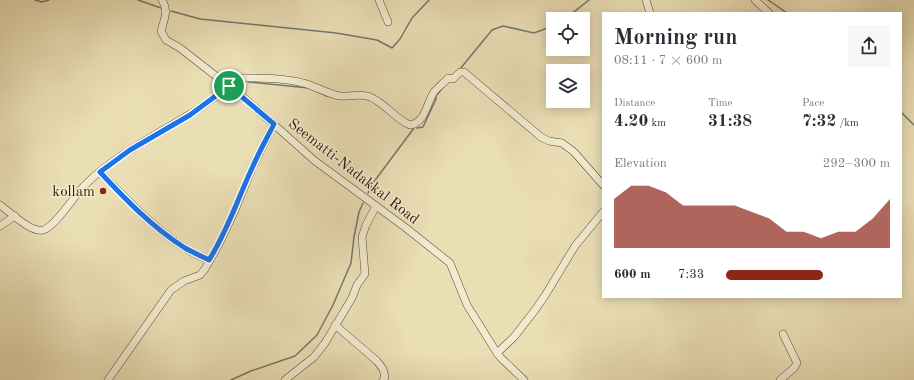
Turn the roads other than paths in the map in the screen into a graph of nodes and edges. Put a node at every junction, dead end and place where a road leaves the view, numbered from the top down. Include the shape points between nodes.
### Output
1 (162, 0) edge
2 (379, 0) edge
3 (646, 0) edge
4 (755, 0) edge
5 (650, 12) edge
6 (768, 12) edge
7 (388, 22) dead end
8 (218, 77) junction
9 (229, 86) junction
10 (274, 124) junction
11 (100, 172) junction
12 (602, 184) edge
13 (0, 205) edge
14 (376, 206) junction
15 (602, 213) edge
16 (15, 216) junction
17 (0, 226) edge
18 (209, 260) junction
19 (335, 325) junction
20 (783, 334) dead end
21 (497, 353) junction
22 (108, 380) edge
23 (285, 380) edge
24 (383, 380) edge
25 (524, 380) edge
26 (780, 380) edge

1 - 8 street, Seematti-Nadakkal Road via 166,6 161,31 166,40
2 - 7 street
3 - 5 street
4 - 6 street
8 - 9 street, Seematti-Nadakkal Road
8 - 12 street via 302,82 342,96 362,95 379,102 410,125 418,122 424,115 434,93 448,78 453,80 460,72 464,72 541,137 562,143 574,152
9 - 10 street, Seematti-Nadakkal Road
9 - 11 street via 190,115 130,150
10 - 14 street, Seematti-Nadakkal Road via 315,161
10 - 18 street via 220,242
11 - 16 street via 84,186 52,225 44,230 27,226
11 - 18 street via 137,211 185,248
13 - 16 street
14 - 19 street via 362,237 365,274
14 - 21 street, Seematti-Nadakkal Road via 450,263 467,305
15 - 21 street via 575,246 535,310 514,337
16 - 17 street
18 - 22 street via 206,269 200,275 184,281 171,290
19 - 23 street via 314,358
19 - 24 street via 377,361 383,369
20 - 26 street via 796,363
21 - 25 street, Seematti-Nadakkal Road

